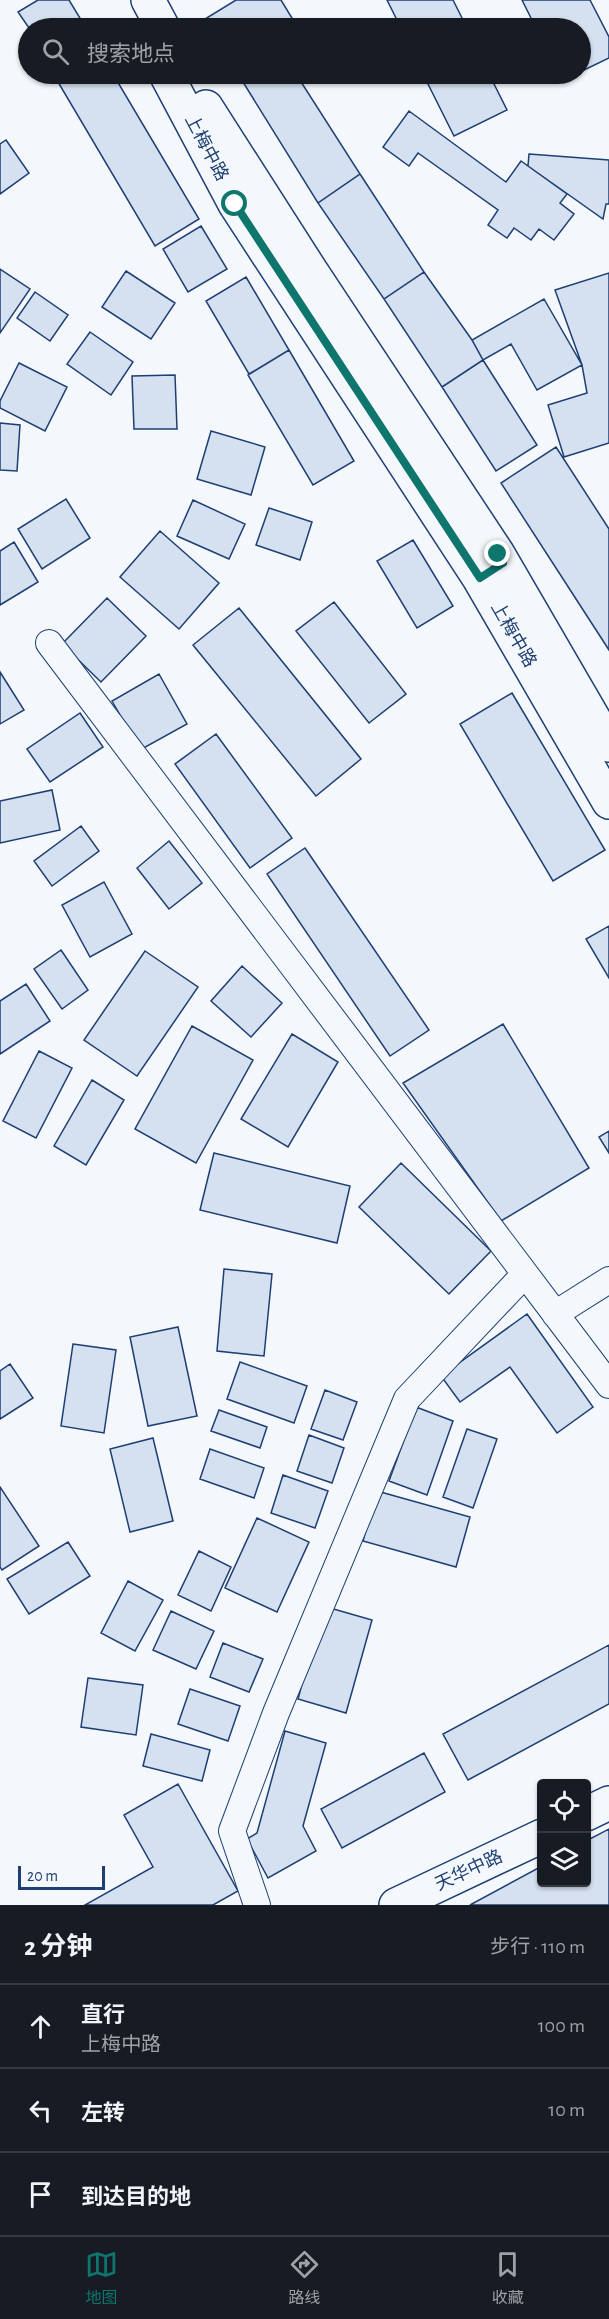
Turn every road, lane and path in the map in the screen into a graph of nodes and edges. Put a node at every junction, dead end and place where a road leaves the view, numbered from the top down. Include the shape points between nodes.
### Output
1 (127, 0) edge
2 (148, 0) edge
3 (137, 18) edge
4 (158, 18) edge
5 (171, 84) edge
6 (193, 84) edge
7 (491, 570) junction
8 (50, 643) dead end
9 (609, 745) edge
10 (609, 802) edge
11 (525, 1274) junction
12 (609, 1280) edge
13 (555, 1314) junction
14 (609, 1385) edge
15 (609, 1803) edge
16 (591, 1812) edge
17 (537, 1838) edge
18 (257, 1905) edge
19 (396, 1905) edge

1 - 3 main road
2 - 4 main road
5 - 7 main road, 上梅中路 via 235,204
6 - 7 main road, 上梅中路 via 311,271
7 - 9 main road, 上梅中路
7 - 10 main road, 上梅中路
8 - 11 street
11 - 13 street
11 - 18 street via 407,1399 276,1713 232,1831
12 - 13 street
13 - 14 street
15 - 16 main road
17 - 19 main road, 天华中路

